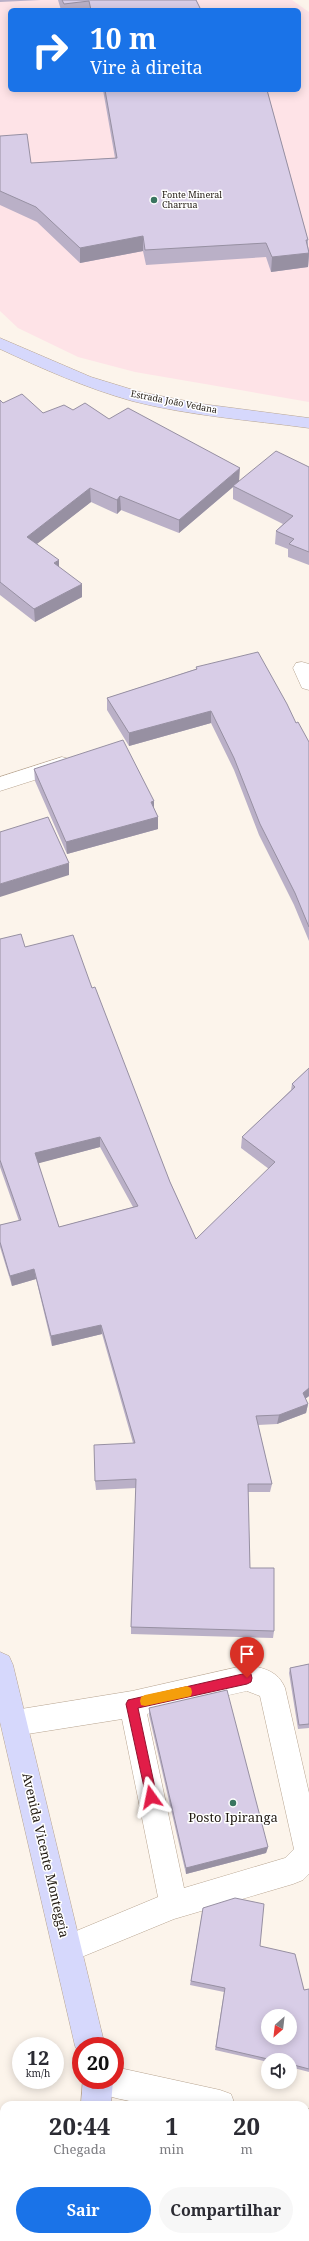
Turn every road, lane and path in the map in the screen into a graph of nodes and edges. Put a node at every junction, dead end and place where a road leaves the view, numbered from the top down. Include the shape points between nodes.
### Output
1 (0, 343) edge
2 (309, 422) edge
3 (79, 759) edge
4 (0, 784) edge
5 (0, 1665) edge
6 (132, 1704) junction
7 (15, 1723) junction
8 (174, 1905) junction
9 (68, 1949) junction
10 (88, 2037) edge
11 (124, 2084) edge
12 (97, 2089) edge
13 (96, 2101) edge
14 (202, 2101) edge

1 - 2 street, Estrada João Vedana via 62,372 138,396 208,410
3 - 4 street
5 - 7 street, Avenida Vicente Monteggia
6 - 7 street
6 - 8 street
6 - 8 street via 247,1678 261,1681 272,1688 308,1850 303,1861 293,1870
7 - 9 street, Avenida Vicente Monteggia
8 - 9 street
9 - 10 street, Avenida Vicente Monteggia
11 - 14 street
12 - 13 street

